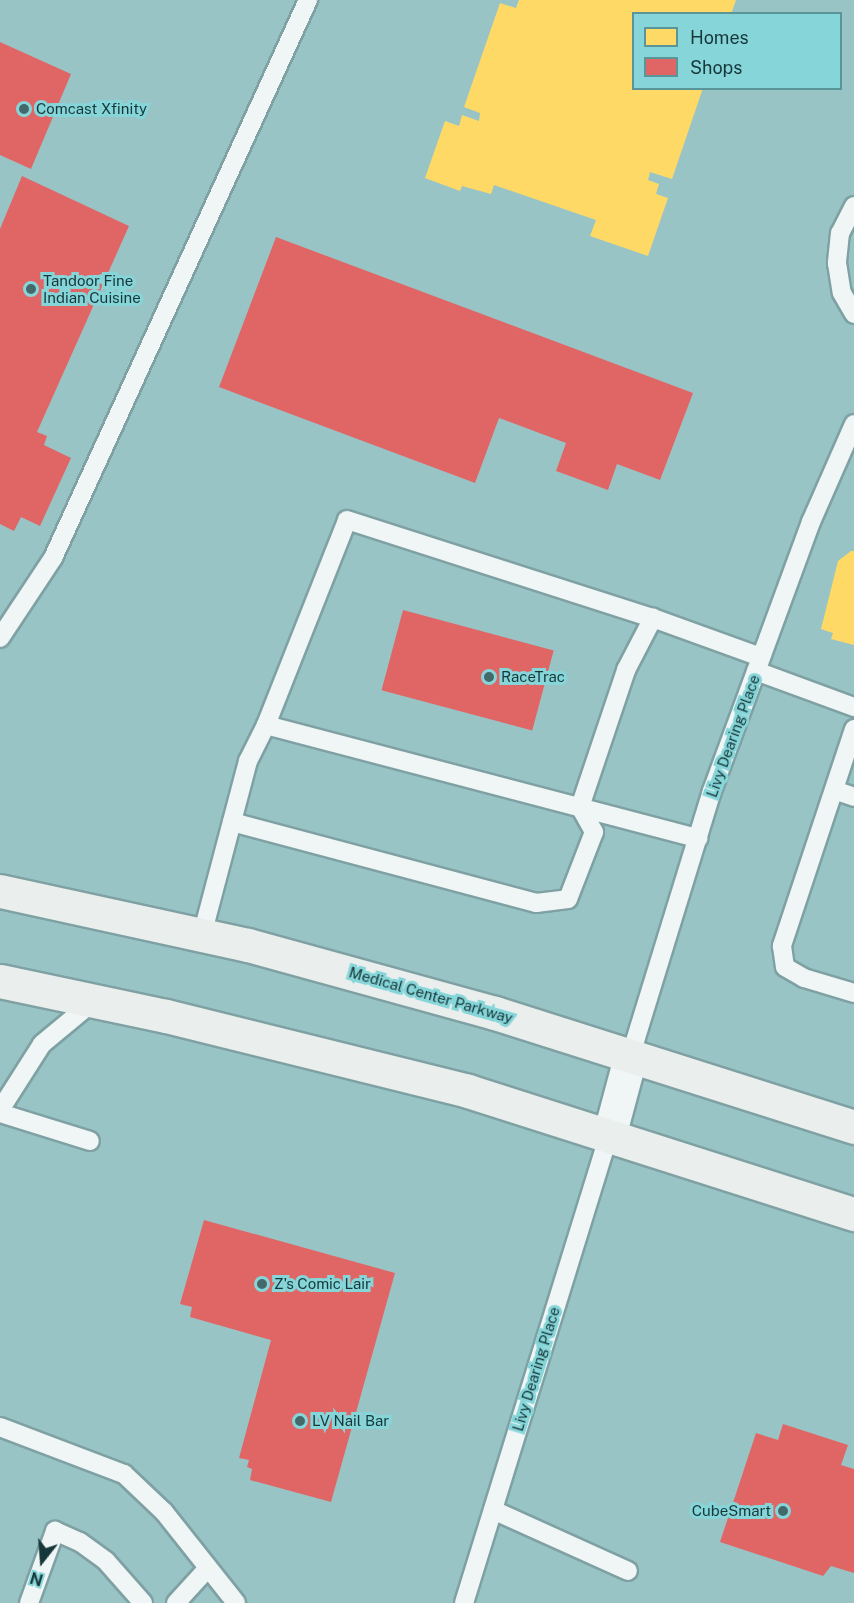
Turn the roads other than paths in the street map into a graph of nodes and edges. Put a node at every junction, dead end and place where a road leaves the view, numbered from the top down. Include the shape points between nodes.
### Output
1 (308, 0) edge
2 (854, 206) edge
3 (854, 315) edge
4 (854, 424) edge
5 (653, 618) junction
6 (0, 638) edge
7 (759, 664) junction
8 (854, 707) edge
9 (266, 725) junction
10 (854, 729) edge
11 (834, 790) junction
12 (854, 797) edge
13 (580, 807) junction
14 (232, 822) junction
15 (698, 838) junction
16 (0, 891) edge
17 (202, 935) junction
18 (0, 981) edge
19 (854, 993) edge
20 (94, 1001) junction
21 (631, 1054) junction
22 (0, 1112) edge
23 (854, 1127) edge
24 (609, 1136) junction
25 (90, 1141) dead end
26 (854, 1214) edge
27 (0, 1427) edge
28 (493, 1510) junction
29 (208, 1568) junction
30 (628, 1570) dead end
31 (29, 1603) edge
32 (143, 1603) edge
33 (176, 1603) edge
34 (236, 1603) edge
35 (464, 1603) edge

1 - 6 lane via 53,558
2 - 3 lane via 840,233 837,263 842,293
4 - 7 lane, Livy Dearing Place via 810,522
5 - 7 lane
5 - 9 lane via 348,520
5 - 13 lane via 626,670
7 - 8 lane
7 - 15 lane, Livy Dearing Place
9 - 13 lane
9 - 14 lane via 248,761
10 - 11 lane
11 - 12 lane
11 - 19 lane via 782,946 785,967 804,978
13 - 14 lane via 594,832 568,898 536,903
13 - 15 lane
14 - 17 lane
15 - 21 lane, Livy Dearing Place
16 - 17 main road, Medical Center Parkway
17 - 21 main road, Medical Center Parkway via 472,1006
18 - 20 main road
20 - 22 lane via 42,1044
20 - 24 main road via 468,1091
21 - 23 main road, Medical Center Parkway
21 - 24 street
22 - 25 lane
24 - 26 main road
24 - 28 lane, Livy Dearing Place
27 - 29 lane via 123,1474 162,1509
28 - 30 lane
28 - 35 lane, Livy Dearing Place
29 - 33 lane
29 - 34 lane
31 - 32 lane via 55,1531 80,1542 106,1561

